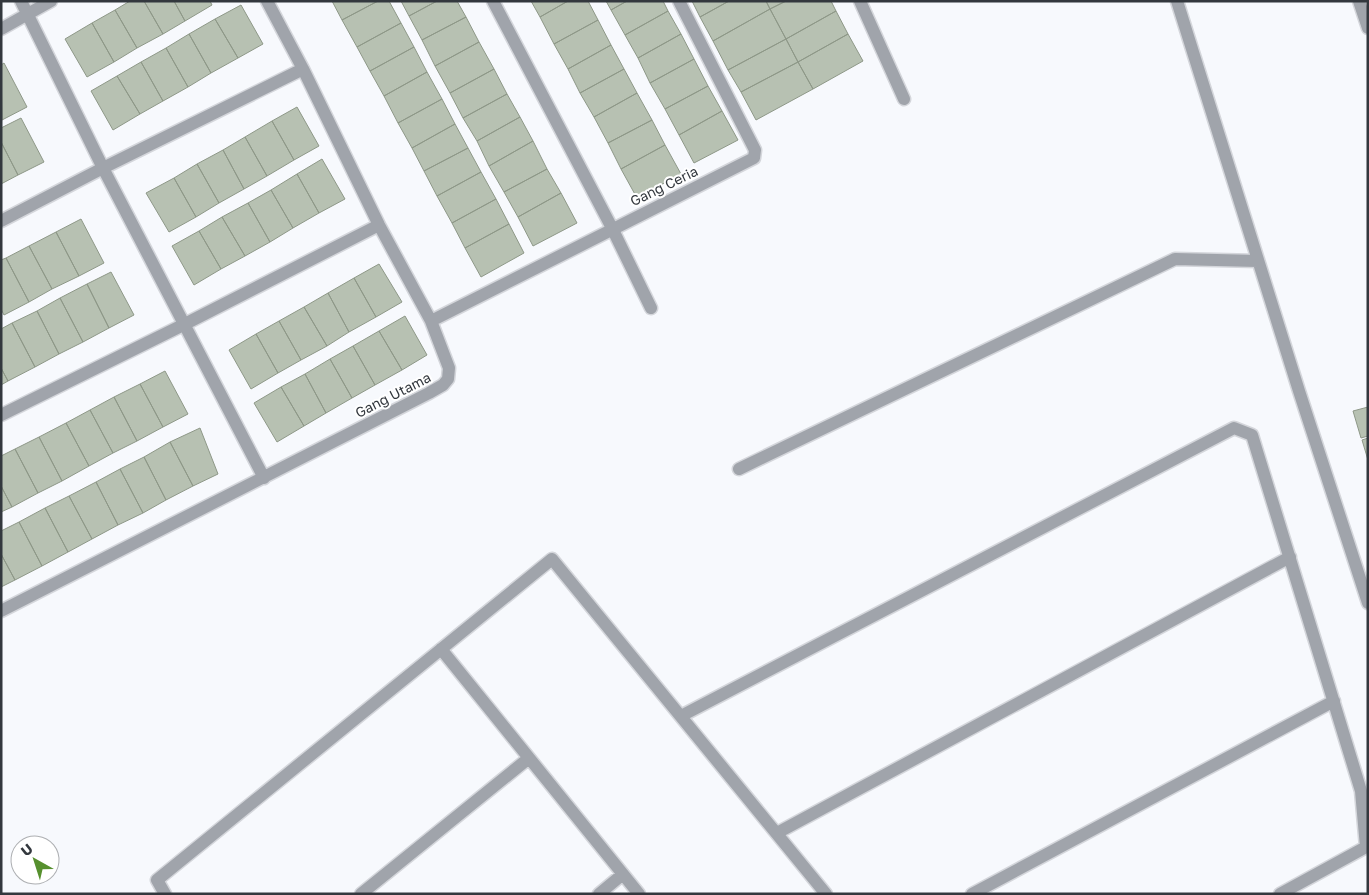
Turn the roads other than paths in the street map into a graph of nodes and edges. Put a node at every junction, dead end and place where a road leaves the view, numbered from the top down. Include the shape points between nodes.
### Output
1 (22, 1) edge
2 (51, 1) edge
3 (267, 1) edge
4 (493, 1) edge
5 (679, 1) edge
6 (860, 1) edge
7 (1177, 1) edge
8 (1359, 1) edge
9 (28, 14) junction
10 (1368, 28) edge
11 (1, 29) edge
12 (303, 69) junction
13 (904, 99) dead end
14 (103, 168) junction
15 (1, 220) edge
16 (379, 225) junction
17 (612, 228) junction
18 (1258, 261) junction
19 (651, 308) dead end
20 (431, 321) junction
21 (184, 325) junction
22 (1, 415) edge
23 (738, 469) dead end
24 (264, 478) junction
25 (1290, 556) junction
26 (1368, 603) edge
27 (1, 612) edge
28 (441, 649) junction
29 (1334, 701) junction
30 (682, 716) junction
31 (529, 758) junction
32 (777, 833) junction
33 (623, 874) junction
34 (165, 894) edge
35 (362, 894) edge
36 (599, 894) edge
37 (639, 894) edge
38 (826, 894) edge
39 (972, 894) edge
40 (1280, 894) edge

1 - 9 street
2 - 9 street
3 - 12 street, Gang Utama
4 - 17 street
5 - 17 street, Gang Ceria via 755,155 751,161
6 - 13 street
7 - 18 street
8 - 10 street
9 - 11 street
9 - 14 street
12 - 14 street
12 - 16 street, Gang Utama
14 - 15 street
14 - 21 street
16 - 20 street, Gang Utama
16 - 21 street
17 - 19 street
17 - 20 street, Gang Ceria
18 - 23 street via 1175,259
18 - 26 street
20 - 24 street, Gang Utama via 449,368 448,379 443,385
21 - 22 street
21 - 24 street
24 - 27 street, Gang Utama
25 - 29 street
25 - 30 street via 1252,435 1234,428
25 - 32 street
28 - 30 street via 552,559
28 - 31 street
28 - 34 street via 157,880
29 - 39 street
29 - 40 street via 1361,791 1366,847
30 - 32 street
31 - 33 street
31 - 35 street
32 - 38 street
33 - 36 street
33 - 37 street

